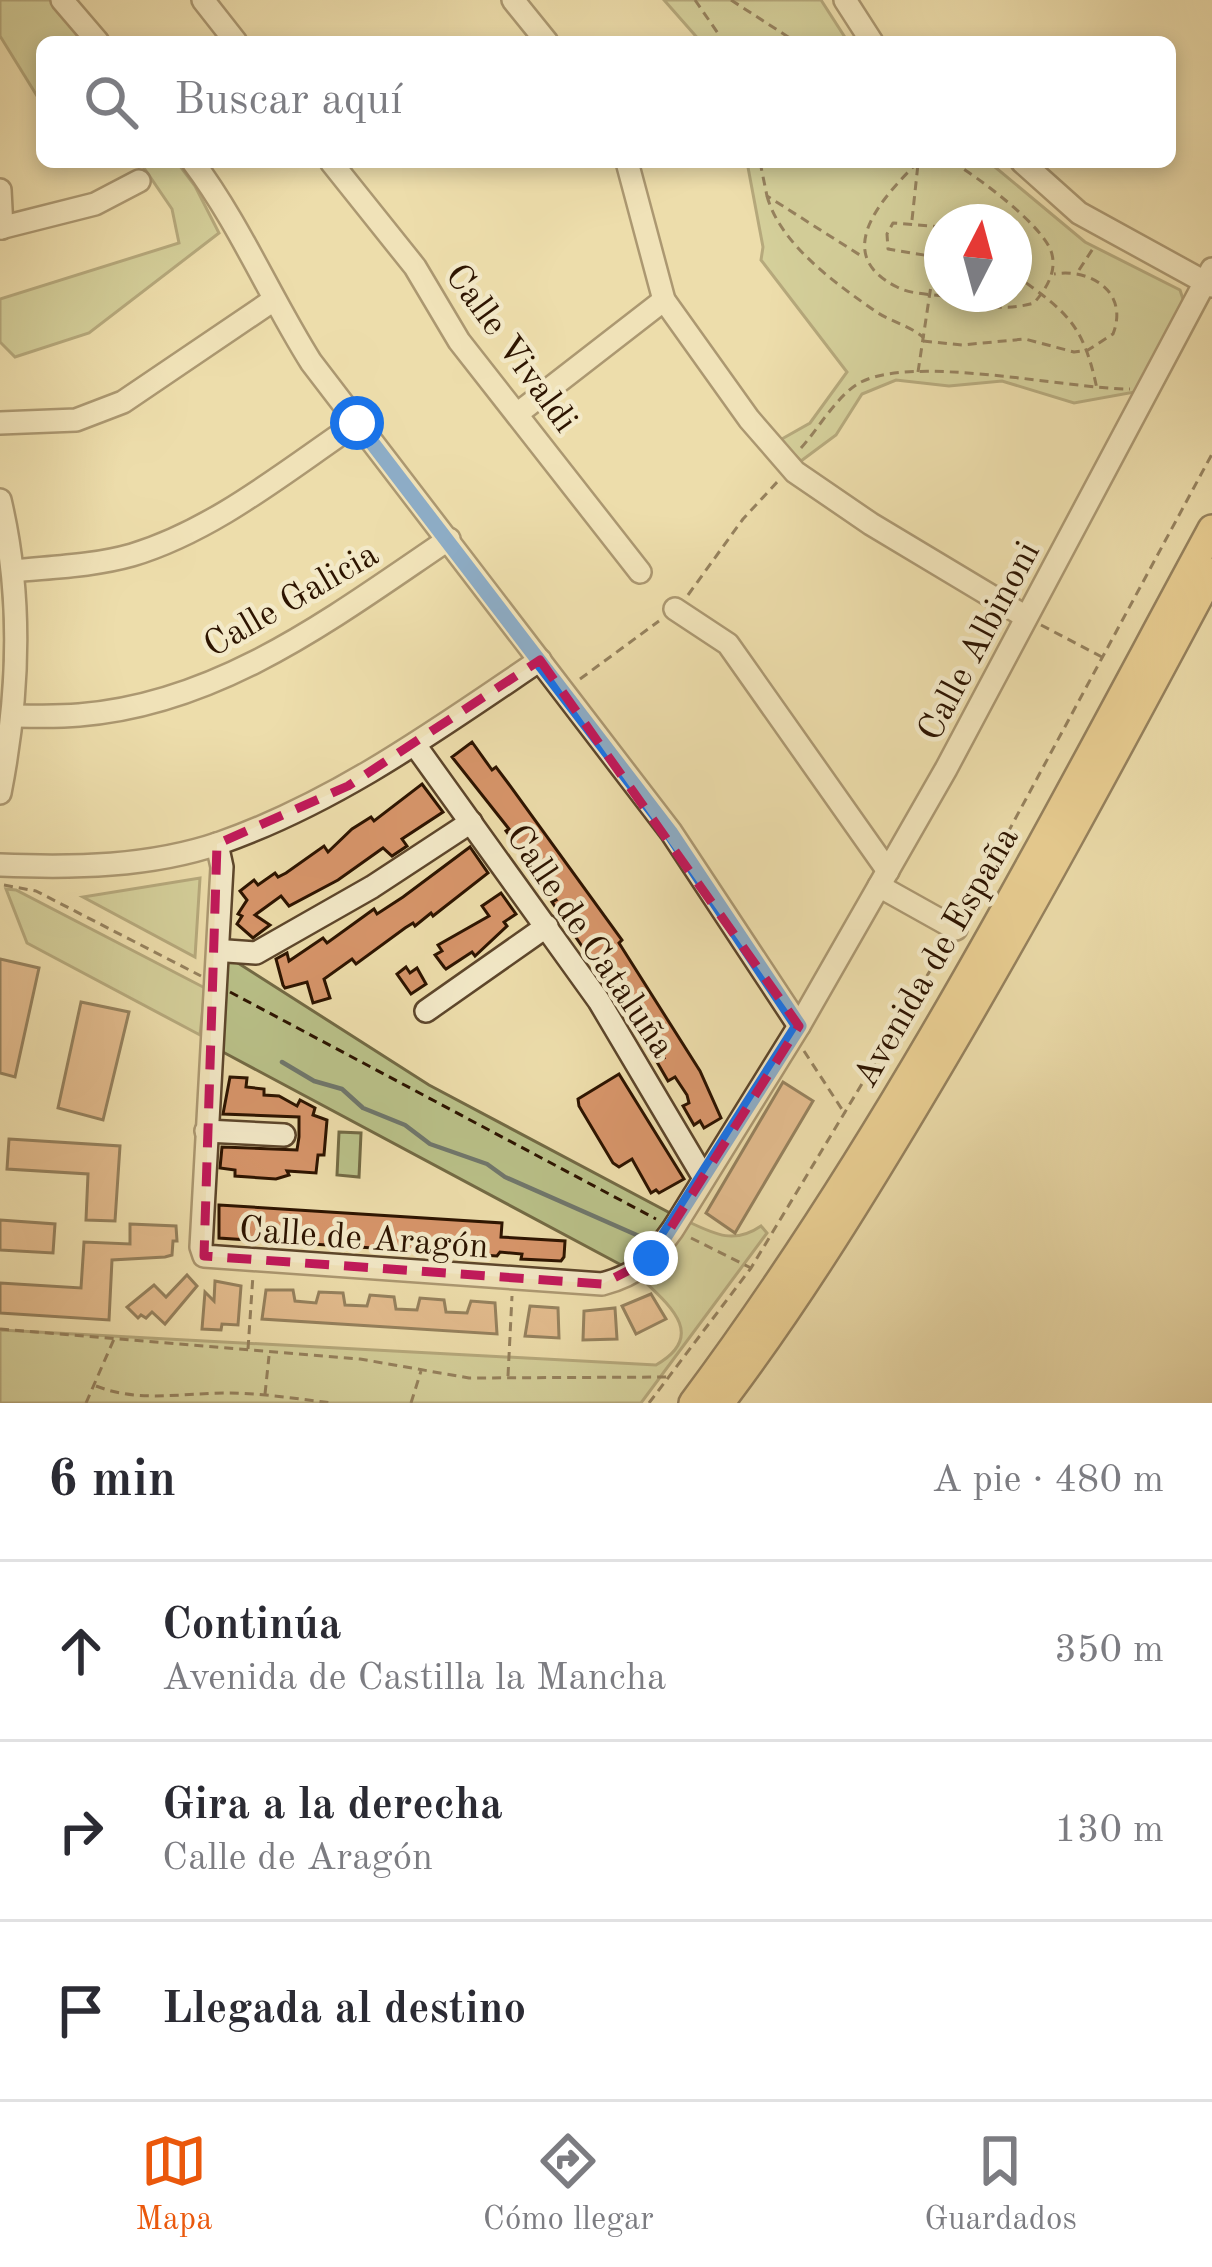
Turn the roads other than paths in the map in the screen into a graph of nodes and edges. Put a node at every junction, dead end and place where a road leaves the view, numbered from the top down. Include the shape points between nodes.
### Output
1 (62, 0) edge
2 (202, 0) edge
3 (513, 0) edge
4 (845, 0) edge
5 (93, 36) edge
6 (231, 36) edge
7 (542, 36) edge
8 (868, 36) edge
9 (198, 168) edge
10 (336, 168) edge
11 (629, 168) edge
12 (1029, 168) edge
13 (139, 181) dead end
14 (0, 190) edge
15 (1, 228) edge
16 (1210, 279) edge
17 (664, 300) junction
18 (272, 301) junction
19 (518, 414) junction
20 (0, 423) edge
21 (357, 423) junction
22 (2, 513) edge
23 (1212, 529) edge
24 (449, 539) junction
25 (13, 571) junction
26 (640, 572) dead end
27 (1212, 572) edge
28 (675, 609) road end
29 (1026, 617) junction
30 (540, 660) junction
31 (14, 716) junction
32 (415, 745) junction
33 (4, 746) edge
34 (0, 793) edge
35 (471, 822) junction
36 (217, 844) junction
37 (3, 866) edge
38 (883, 878) junction
39 (547, 926) junction
40 (956, 929) dead end
41 (227, 951) dead end
42 (426, 1011) dead end
43 (796, 1030) junction
44 (206, 1131) junction
45 (284, 1135) dead end
46 (704, 1178) junction
47 (693, 1403) edge
48 (720, 1403) edge

1 - 5 street
2 - 6 street
3 - 7 street
4 - 8 street
9 - 18 street
10 - 19 street, Calle Vivaldi
11 - 17 street
12 - 16 street via 1078,213
13 - 15 street via 95,204
14 - 15 street
16 - 29 street, Calle Albinoni
17 - 19 street
17 - 29 street via 795,472
18 - 20 street via 123,402 76,421
18 - 21 street
19 - 26 street, Calle Vivaldi
21 - 24 street
21 - 25 street via 183,535 83,565
22 - 25 street
23 - 47 main road, Avenida de España via 1001,918 813,1232
24 - 30 street
24 - 31 street, Calle Galicia via 286,647 214,683 82,715
25 - 31 street
27 - 48 main road, Avenida de España via 1020,931 844,1224
28 - 38 street via 728,644
29 - 38 street, Calle Albinoni
30 - 32 street
30 - 43 street via 670,832
31 - 33 street
32 - 35 street, Calle de Cataluña
32 - 36 street via 286,817
33 - 34 street
35 - 39 street, Calle de Cataluña
35 - 41 street via 256,953
36 - 37 street via 77,867
36 - 44 street, Calle de Aragón
38 - 40 street
38 - 43 street, Calle Albinoni
39 - 42 street
39 - 46 street, Calle de Cataluña
43 - 46 street, Calle de Aragón
44 - 45 street
44 - 46 street, Calle de Aragón via 201,1247 212,1259 602,1284 630,1277 651,1258

